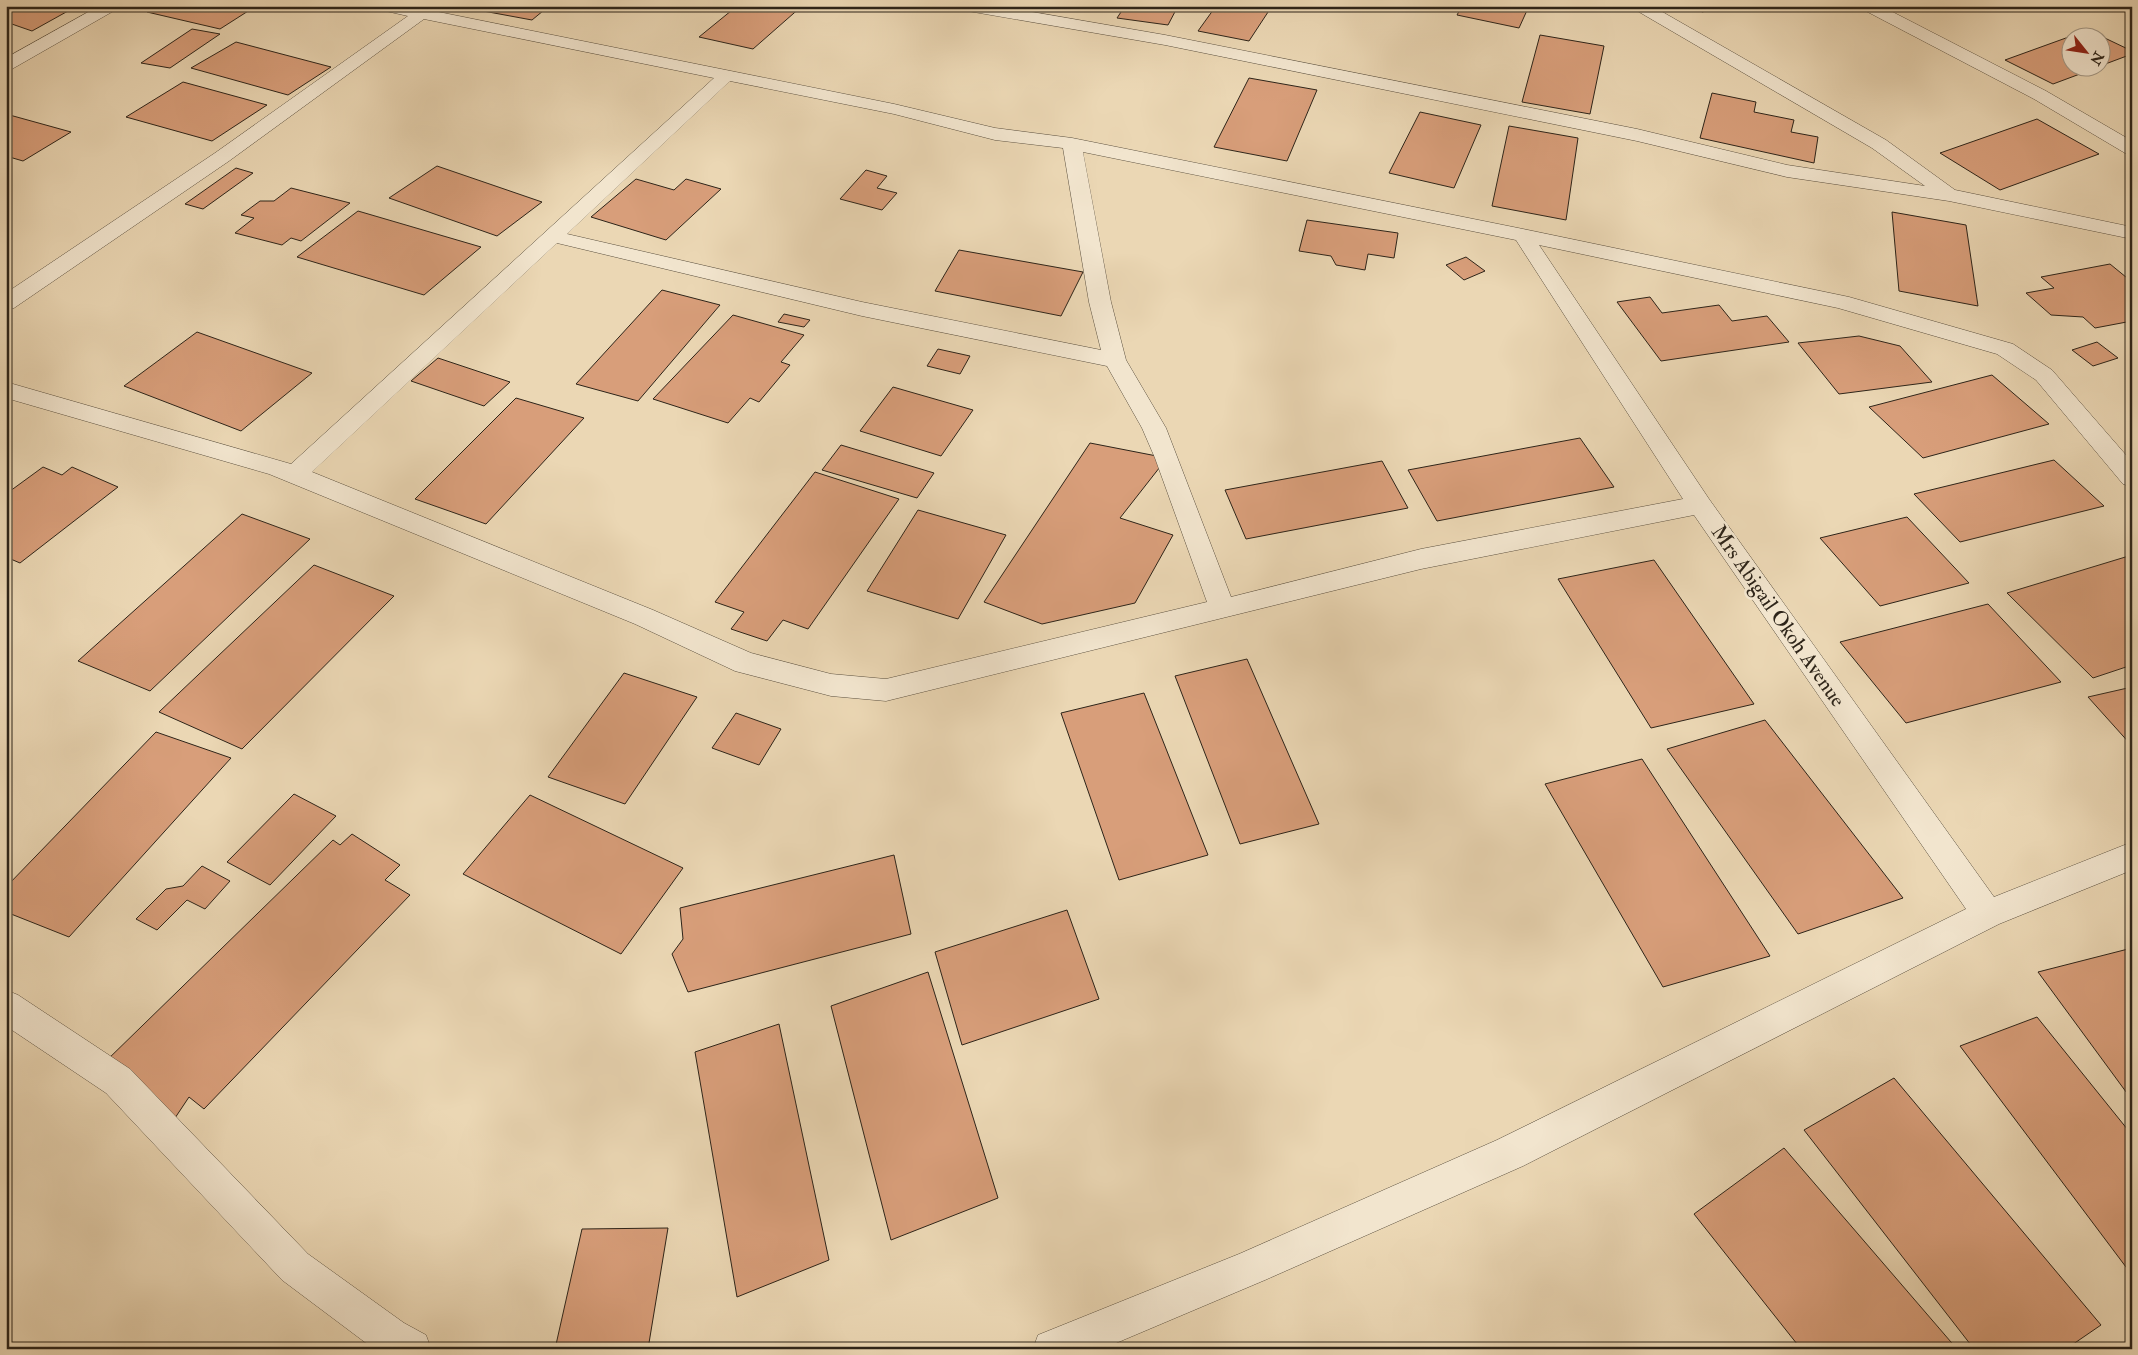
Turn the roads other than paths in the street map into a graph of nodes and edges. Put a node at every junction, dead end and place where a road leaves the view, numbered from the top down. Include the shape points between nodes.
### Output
1 (110, 6) edge
2 (383, 6) edge
3 (968, 6) edge
4 (1640, 6) edge
5 (1868, 6) edge
6 (421, 14) junction
7 (6, 65) edge
8 (726, 75) junction
9 (1072, 144) junction
10 (2132, 149) edge
11 (1949, 195) junction
12 (2132, 233) edge
13 (1523, 235) junction
14 (552, 236) junction
15 (6, 303) edge
16 (1115, 360) junction
17 (6, 390) edge
18 (294, 475) junction
19 (2132, 478) edge
20 (1700, 505) junction
21 (1223, 609) junction
22 (2132, 856) edge
23 (1988, 914) junction
24 (6, 1006) edge
25 (412, 1349) edge
26 (1052, 1349) edge

1 - 7 street
2 - 6 street
3 - 11 street via 1165,40 1636,135 1787,171
4 - 11 street via 1878,144
5 - 10 street via 2040,95
6 - 8 street
6 - 15 street via 222,157
8 - 9 street via 894,109 995,134
8 - 14 street
9 - 13 street
9 - 16 street via 1100,302
11 - 12 street
13 - 19 street via 1841,302 2005,348 2044,375
13 - 20 street, Mrs Abigail Okoh Avenue
14 - 16 street via 862,309
14 - 18 street
16 - 21 street via 1154,428
17 - 18 street
18 - 21 street via 644,617 746,663 831,685 886,690
20 - 21 street via 1421,559
20 - 23 street, Mrs Abigail Okoh Avenue
22 - 23 street
23 - 26 street via 1510,1153 1252,1267
24 - 25 street via 118,1081 295,1267 390,1337

